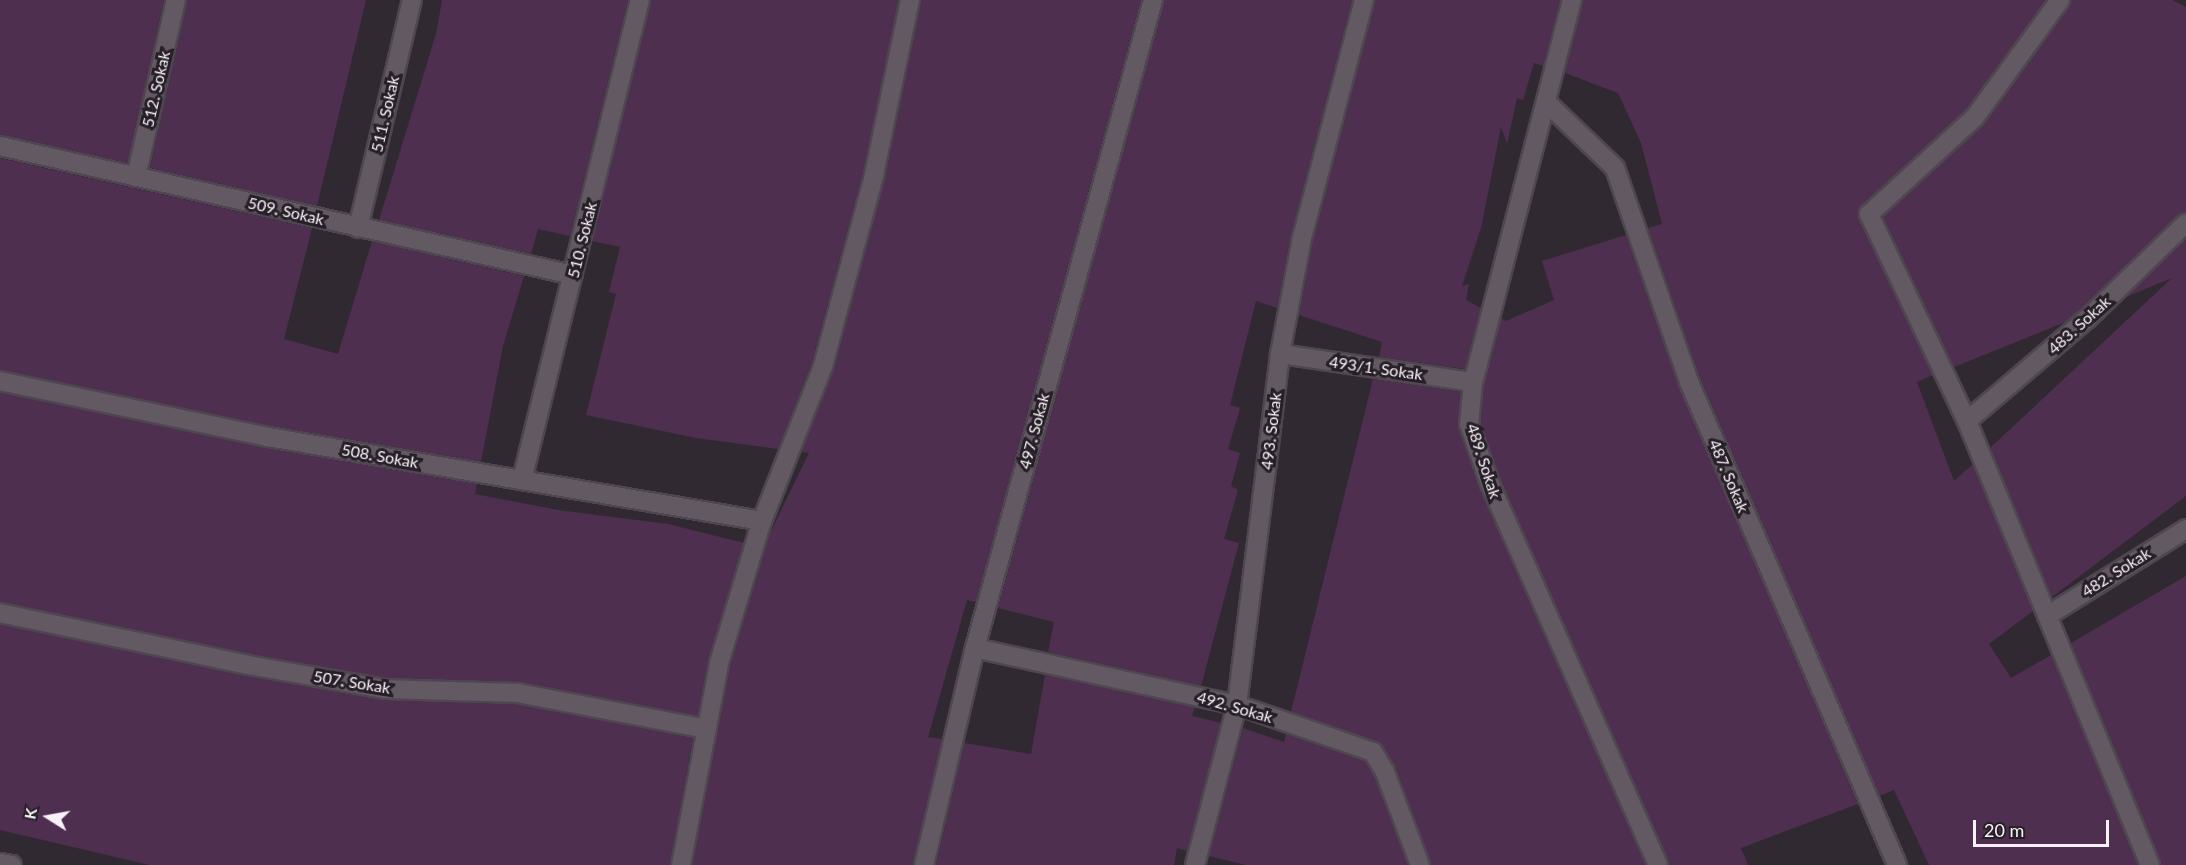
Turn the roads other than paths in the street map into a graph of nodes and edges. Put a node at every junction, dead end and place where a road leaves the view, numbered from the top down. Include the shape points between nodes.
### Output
1 (176, 0) edge
2 (412, 0) edge
3 (640, 0) edge
4 (910, 0) edge
5 (1153, 0) edge
6 (1364, 0) edge
7 (1572, 0) edge
8 (2060, 0) edge
9 (1546, 102) junction
10 (0, 146) edge
11 (136, 177) junction
12 (2186, 223) edge
13 (358, 228) junction
14 (573, 275) junction
15 (1280, 354) junction
16 (0, 381) edge
17 (1473, 382) junction
18 (1967, 421) junction
19 (522, 480) junction
20 (762, 521) junction
21 (2186, 529) edge
22 (0, 613) edge
23 (2047, 616) junction
24 (975, 648) junction
25 (1237, 705) junction
26 (707, 729) junction
27 (0, 863) edge
28 (12, 865) edge
29 (681, 865) edge
30 (924, 865) edge
31 (1195, 865) edge
32 (1420, 865) edge
33 (1658, 865) edge
34 (1897, 865) edge
35 (2150, 865) edge

1 - 11 street, 512. Sokak
2 - 13 street, 511. Sokak
3 - 14 street, 510. Sokak
4 - 20 street via 874,175 823,366
5 - 24 street, 497. Sokak
6 - 15 street, 493. Sokak via 1302,238
7 - 9 street, 489. Sokak
8 - 18 street via 1975,117 1869,214
9 - 17 street, 489. Sokak
9 - 34 street, 487. Sokak via 1615,168 1689,381
10 - 11 street, 509. Sokak
11 - 13 street, 509. Sokak
12 - 18 street, 483. Sokak via 2088,318
13 - 14 street, 509. Sokak
14 - 19 street, 510. Sokak
15 - 17 street, 493/1. Sokak
15 - 25 street, 493. Sokak
16 - 19 street, 508. Sokak via 268,436
17 - 33 street, 489. Sokak via 1469,424 1490,484
18 - 23 street
19 - 20 street, 508. Sokak
20 - 26 street via 718,663
21 - 23 street, 482. Sokak
22 - 26 street, 507. Sokak via 384,689 518,693
23 - 35 street
24 - 25 street, 492. Sokak
24 - 30 street, 497. Sokak
25 - 31 street, 493. Sokak
25 - 32 street, 492. Sokak via 1373,752 1385,772
26 - 29 street
27 - 28 street

